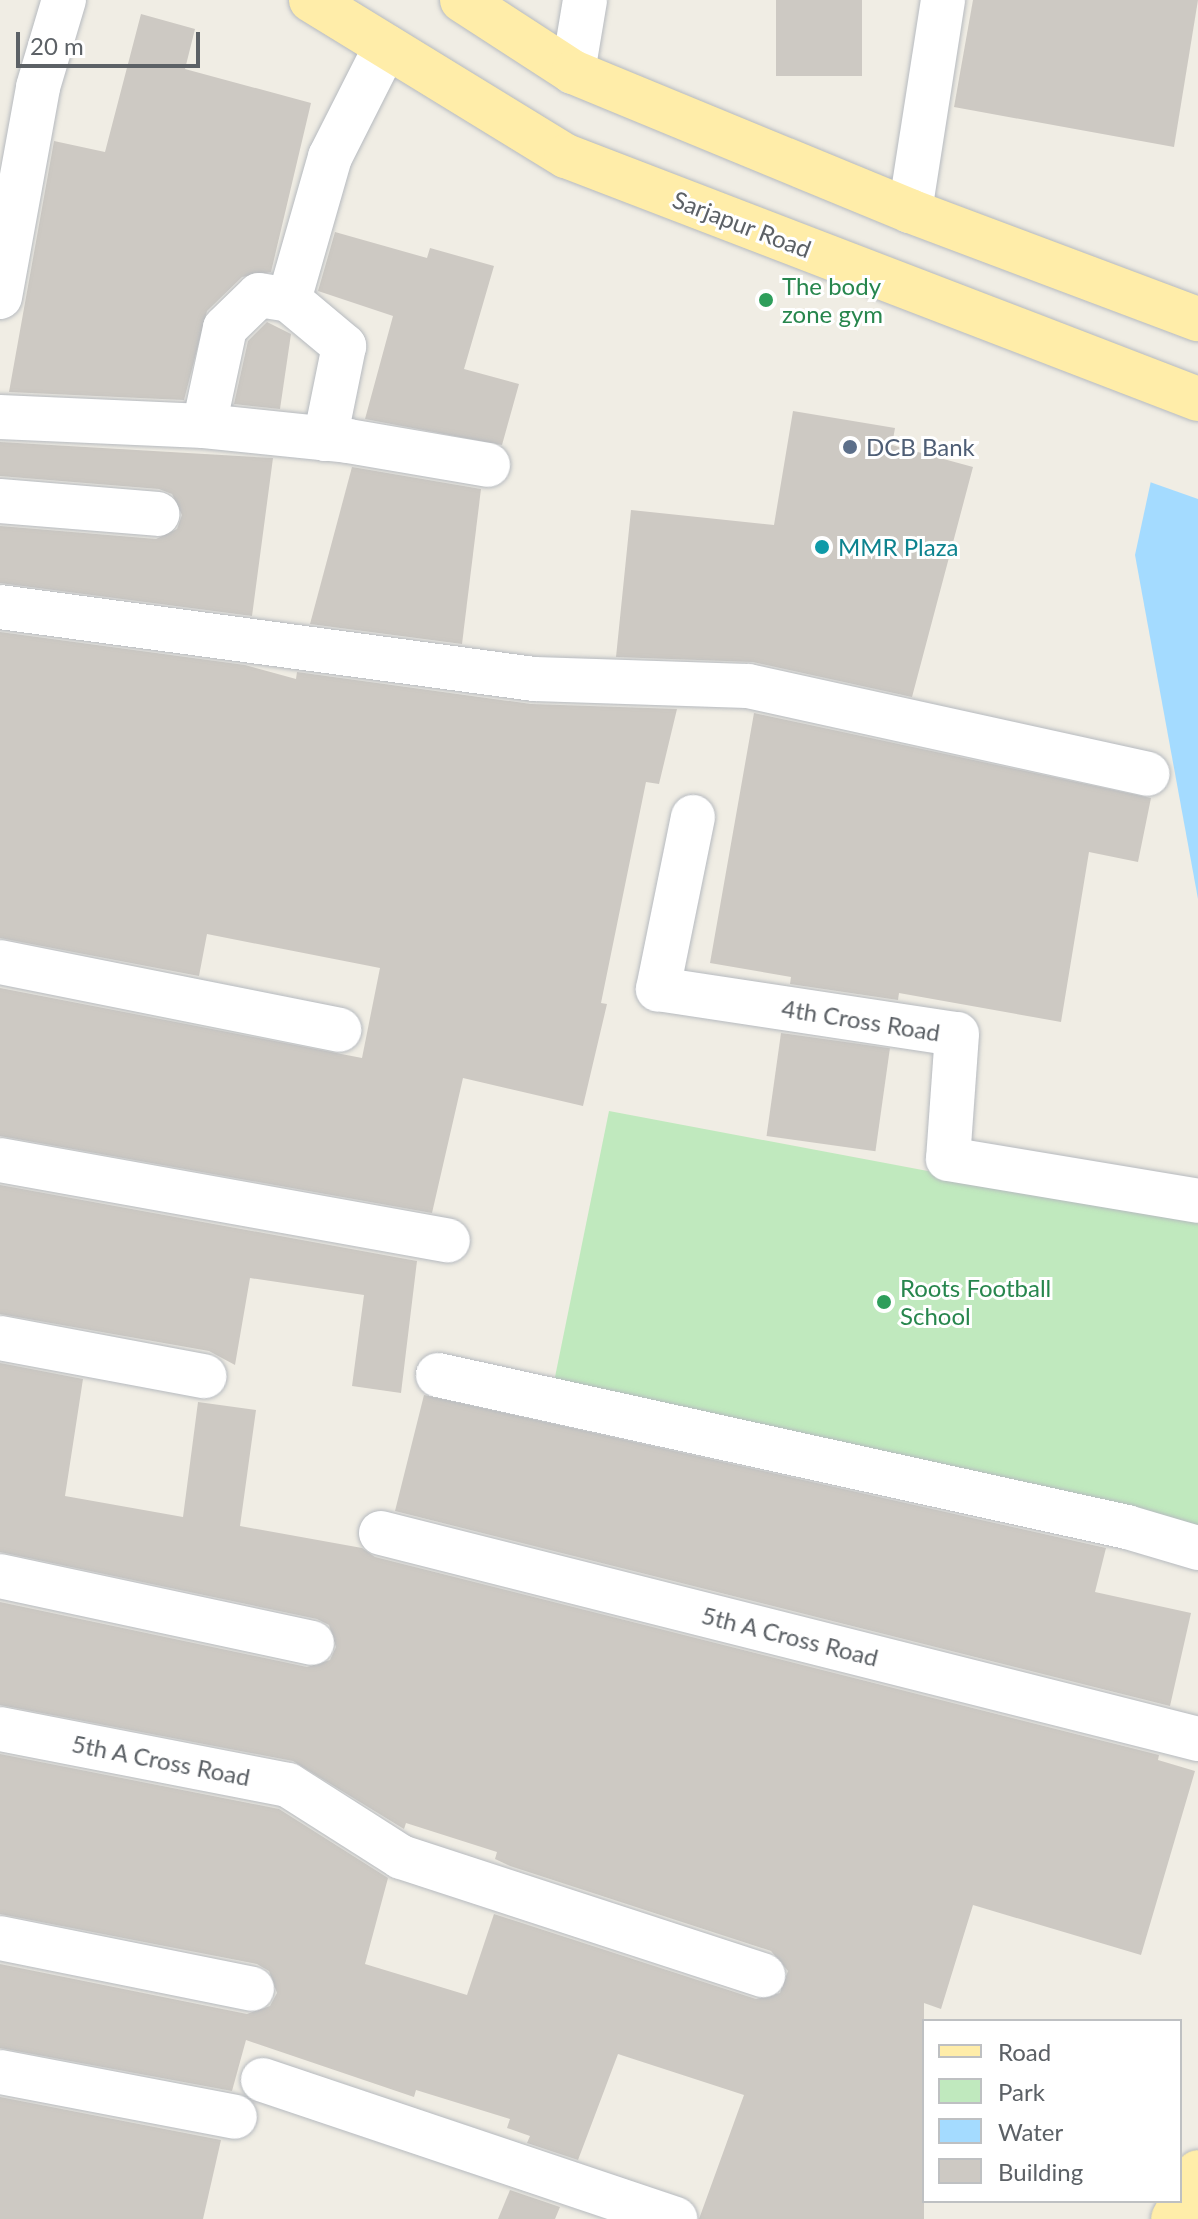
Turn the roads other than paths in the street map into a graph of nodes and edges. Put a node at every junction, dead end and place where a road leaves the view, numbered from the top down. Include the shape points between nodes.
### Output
1 (64, 0) edge
2 (311, 0) edge
3 (462, 0) edge
4 (585, 0) edge
5 (943, 0) edge
6 (386, 46) junction
7 (573, 72) junction
8 (10, 179) edge
9 (910, 211) junction
10 (0, 297) edge
11 (289, 300) junction
12 (1198, 319) edge
13 (1198, 399) edge
14 (0, 417) edge
15 (204, 426) junction
16 (325, 439) junction
17 (488, 465) dead end
18 (0, 501) edge
19 (157, 514) dead end
20 (0, 607) edge
21 (1147, 774) dead end
22 (693, 817) dead end
23 (0, 962) edge
24 (339, 1030) dead end
25 (0, 1160) edge
26 (1198, 1201) edge
27 (448, 1241) dead end
28 (0, 1338) edge
29 (438, 1375) dead end
30 (204, 1376) dead end
31 (381, 1533) dead end
32 (1198, 1548) edge
33 (0, 1576) edge
34 (312, 1643) dead end
35 (0, 1729) edge
36 (1198, 1739) edge
37 (0, 1938) edge
38 (763, 1975) dead end
39 (252, 1989) dead end
40 (0, 2072) edge
41 (263, 2080) dead end
42 (235, 2117) dead end
43 (1198, 2172) edge
44 (1182, 2202) edge
45 (675, 2219) edge

1 - 8 street
2 - 6 main road, Sarjapur Road
3 - 7 main road
4 - 7 street
5 - 9 street
6 - 11 street via 330,157
6 - 13 main road, Sarjapur Road via 566,156
7 - 9 main road
8 - 10 street
9 - 12 main road
11 - 15 street via 259,295 225,328
11 - 16 street via 344,346
14 - 15 street
15 - 16 street
16 - 17 street
18 - 19 street
20 - 21 street via 534,679 748,686
22 - 26 street, 4th Cross Road via 658,989 957,1034 948,1159
23 - 24 street
25 - 27 street
28 - 30 street
29 - 32 street via 1127,1527
31 - 36 street, 5th A Cross Road
33 - 34 street
35 - 38 street, 5th A Cross Road via 288,1785 401,1857
37 - 39 street
40 - 42 street
41 - 45 street
43 - 44 main road

